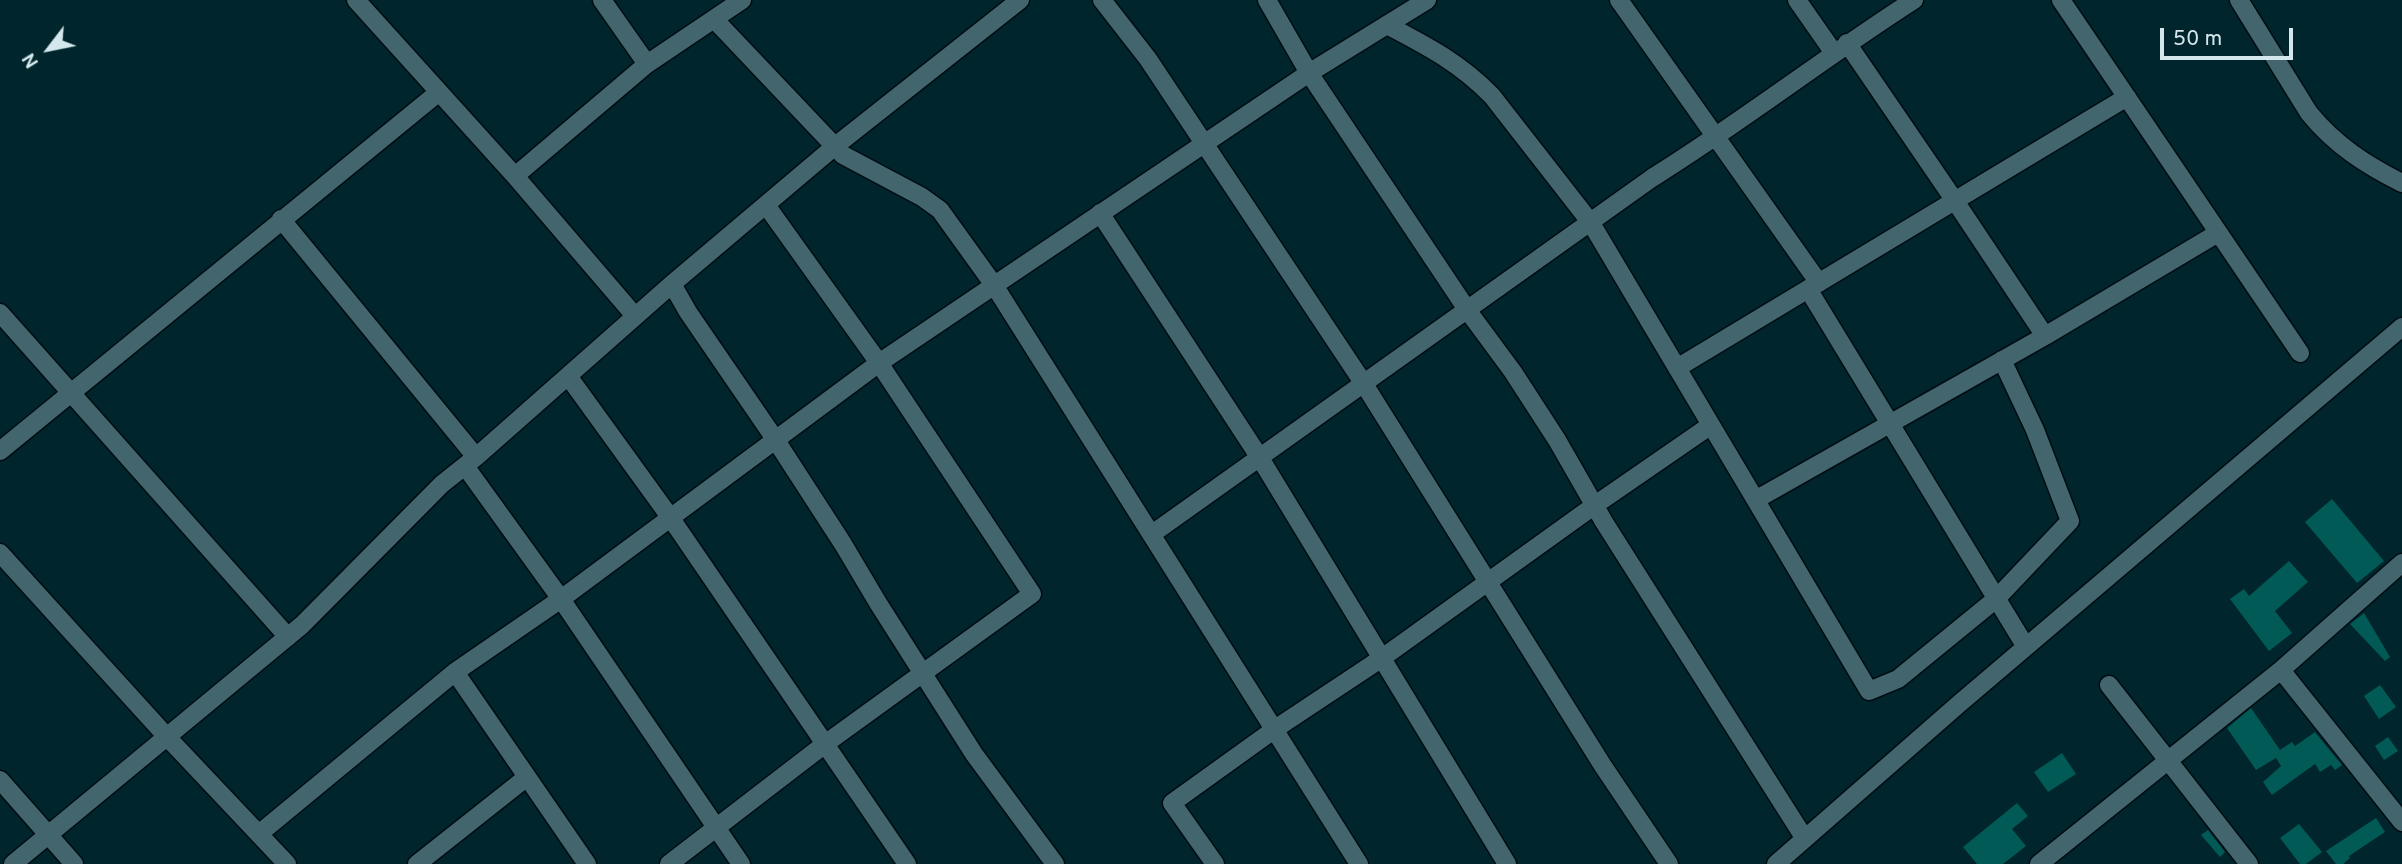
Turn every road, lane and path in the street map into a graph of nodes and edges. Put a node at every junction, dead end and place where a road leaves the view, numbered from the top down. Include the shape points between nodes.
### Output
1 (356, 0) edge
2 (602, 0) edge
3 (742, 0) edge
4 (1020, 0) edge
5 (1102, 0) edge
6 (1267, 0) edge
7 (1427, 0) edge
8 (1619, 0) edge
9 (1797, 0) edge
10 (1914, 0) edge
11 (2062, 0) edge
12 (2239, 0) edge
13 (714, 19) junction
14 (1387, 24) junction
15 (1840, 48) junction
16 (648, 64) junction
17 (1309, 73) junction
18 (439, 92) junction
19 (2127, 97) junction
20 (1717, 138) junction
21 (1205, 144) junction
22 (834, 147) junction
23 (515, 176) junction
24 (2402, 183) edge
25 (1955, 201) junction
26 (766, 205) junction
27 (1100, 213) junction
28 (281, 219) junction
29 (1591, 223) junction
30 (2218, 233) junction
31 (672, 284) junction
32 (994, 285) junction
33 (1814, 286) junction
34 (1468, 311) junction
35 (0, 313) edge
36 (635, 316) junction
37 (2402, 327) edge
38 (2045, 336) junction
39 (2300, 353) dead end
40 (2002, 360) junction
41 (879, 363) junction
42 (1677, 369) junction
43 (568, 376) junction
44 (1364, 384) junction
45 (70, 393) junction
46 (1890, 424) junction
47 (1712, 425) junction
48 (775, 439) junction
49 (0, 451) edge
50 (1260, 458) junction
51 (471, 461) junction
52 (1757, 499) junction
53 (1595, 505) junction
54 (670, 517) junction
55 (1152, 534) junction
56 (0, 552) edge
57 (2400, 569) edge
58 (1487, 583) junction
59 (561, 599) junction
60 (1996, 599) junction
61 (288, 637) junction
62 (2026, 648) junction
63 (1382, 658) junction
64 (2281, 670) junction
65 (455, 672) junction
66 (922, 673) junction
67 (2109, 685) dead end
68 (1275, 729) junction
69 (168, 738) junction
70 (825, 744) junction
71 (2168, 760) junction
72 (527, 777) junction
73 (0, 780) edge
74 (2402, 822) edge
75 (716, 827) junction
76 (260, 832) junction
77 (48, 835) junction
78 (1805, 839) junction
79 (2060, 858) edge
80 (1212, 863) edge
81 (13, 864) edge
82 (74, 864) edge
83 (287, 864) edge
84 (417, 864) edge
85 (587, 864) edge
86 (669, 864) edge
87 (741, 864) edge
88 (906, 864) edge
89 (1055, 864) edge
90 (1359, 864) edge
91 (1507, 864) edge
92 (1669, 864) edge
93 (1776, 864) edge
94 (2039, 864) edge
95 (2249, 864) edge

1 - 18 street
2 - 16 street
3 - 13 street
4 - 22 street
5 - 21 street
6 - 17 street
7 - 14 street
8 - 20 street
9 - 15 street
10 - 15 street
11 - 19 street
12 - 24 street via 2322,129 2356,159
13 - 16 street
13 - 22 street
14 - 17 street
14 - 29 street via 1444,55 1476,80
15 - 20 street
15 - 25 street
16 - 23 street
17 - 21 street
17 - 34 street
18 - 23 street
18 - 28 street
19 - 25 street
19 - 30 street
20 - 29 street
20 - 33 street
21 - 27 street
21 - 44 street
22 - 26 street
22 - 32 street via 940,209
23 - 36 street
25 - 33 street
25 - 38 street
26 - 31 street
26 - 41 street
27 - 32 street
27 - 50 street
28 - 45 street
28 - 51 street
29 - 34 street
29 - 42 street
30 - 38 street
30 - 39 street
31 - 36 street
31 - 48 street
32 - 41 street
32 - 55 street
33 - 42 street
33 - 46 street
34 - 44 street
34 - 53 street via 1513,372
35 - 45 street
36 - 43 street
37 - 62 street
38 - 40 street
40 - 46 street
40 - 60 street via 2070,521
41 - 48 street
41 - 66 street via 1032,594
42 - 47 street
43 - 51 street
43 - 54 street
44 - 50 street
44 - 58 street
45 - 49 street
45 - 61 street
46 - 52 street
46 - 60 street
47 - 52 street
47 - 53 street
48 - 54 street
48 - 66 street
50 - 55 street
50 - 63 street
51 - 59 street
51 - 61 street via 442,484
52 - 60 street via 1869,691 1898,679
53 - 58 street
53 - 78 street
54 - 59 street
54 - 70 street
55 - 68 street
56 - 69 street
57 - 64 street
58 - 63 street
58 - 92 street
59 - 65 street
59 - 75 street
60 - 62 street
61 - 69 street
62 - 78 street
63 - 68 street
63 - 91 street
64 - 71 street
64 - 74 street
65 - 72 street
65 - 76 street
66 - 70 street
66 - 89 street via 974,754
67 - 71 street
68 - 80 street via 1172,803
68 - 90 street
69 - 76 street
69 - 77 street
70 - 75 street
70 - 88 street
71 - 79 street
71 - 95 street
72 - 84 street
72 - 85 street
73 - 77 street
75 - 86 street
75 - 87 street
76 - 83 street
77 - 81 street
77 - 82 street
78 - 93 street
79 - 94 street

